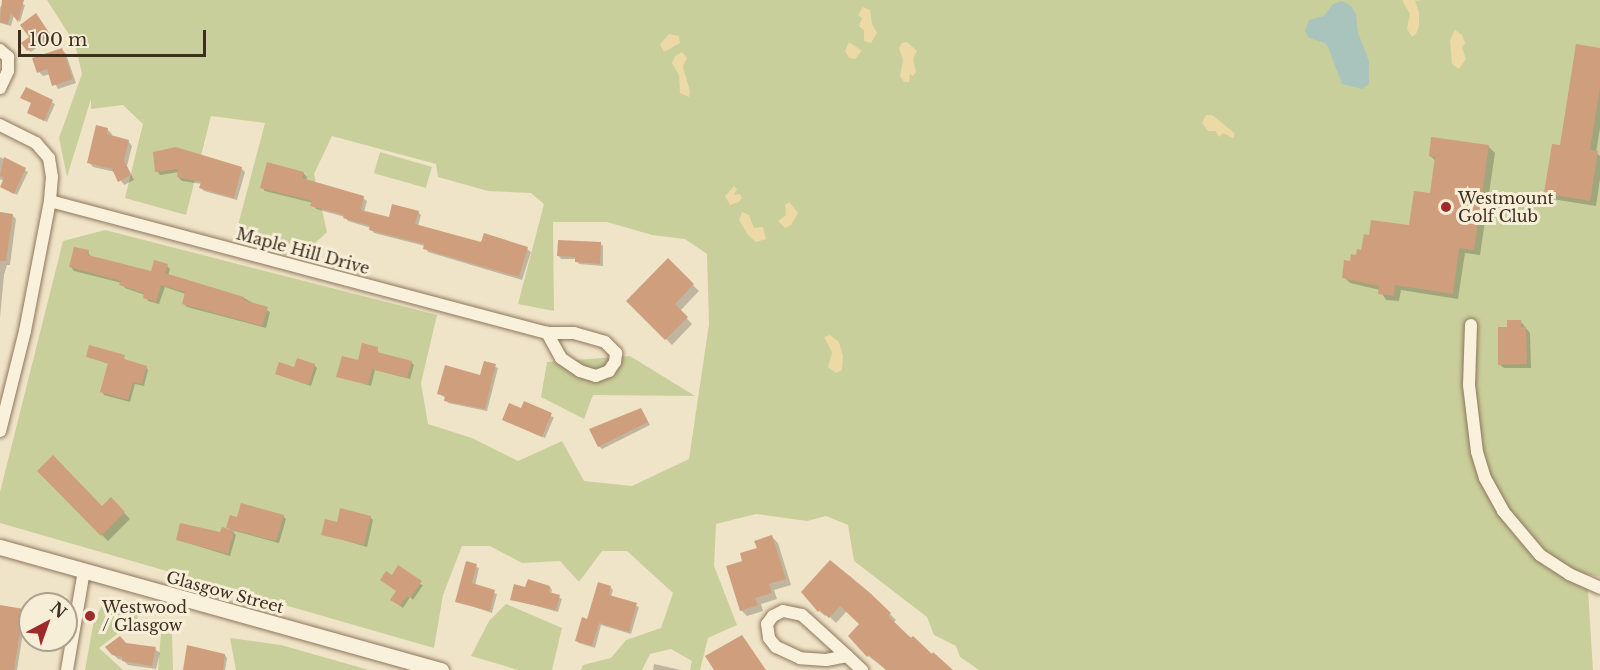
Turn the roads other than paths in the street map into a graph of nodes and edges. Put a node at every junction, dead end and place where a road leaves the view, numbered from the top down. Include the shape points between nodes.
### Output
1 (0, 50) edge
2 (0, 88) edge
3 (0, 125) edge
4 (50, 201) junction
5 (1471, 325) dead end
6 (547, 333) junction
7 (0, 431) edge
8 (0, 547) edge
9 (84, 571) junction
10 (1600, 588) edge
11 (847, 656) junction
12 (67, 670) edge
13 (441, 670) edge
14 (862, 670) edge

1 - 2 street via 8,57 8,71
3 - 4 street via 36,143 49,158
4 - 6 street, Maple Hill Drive
4 - 7 street via 25,331
5 - 10 street via 1469,385 1477,452 1485,478 1503,511 1540,555
6 - 6 street, Maple Hill Drive via 561,358 580,371 596,376 609,371 615,362 616,353 605,342 574,333
8 - 9 street, Glasgow Street
9 - 12 street
9 - 13 street, Glasgow Street
11 - 11 street via 802,615 783,611 767,624 768,638 792,655 826,660
11 - 14 street

